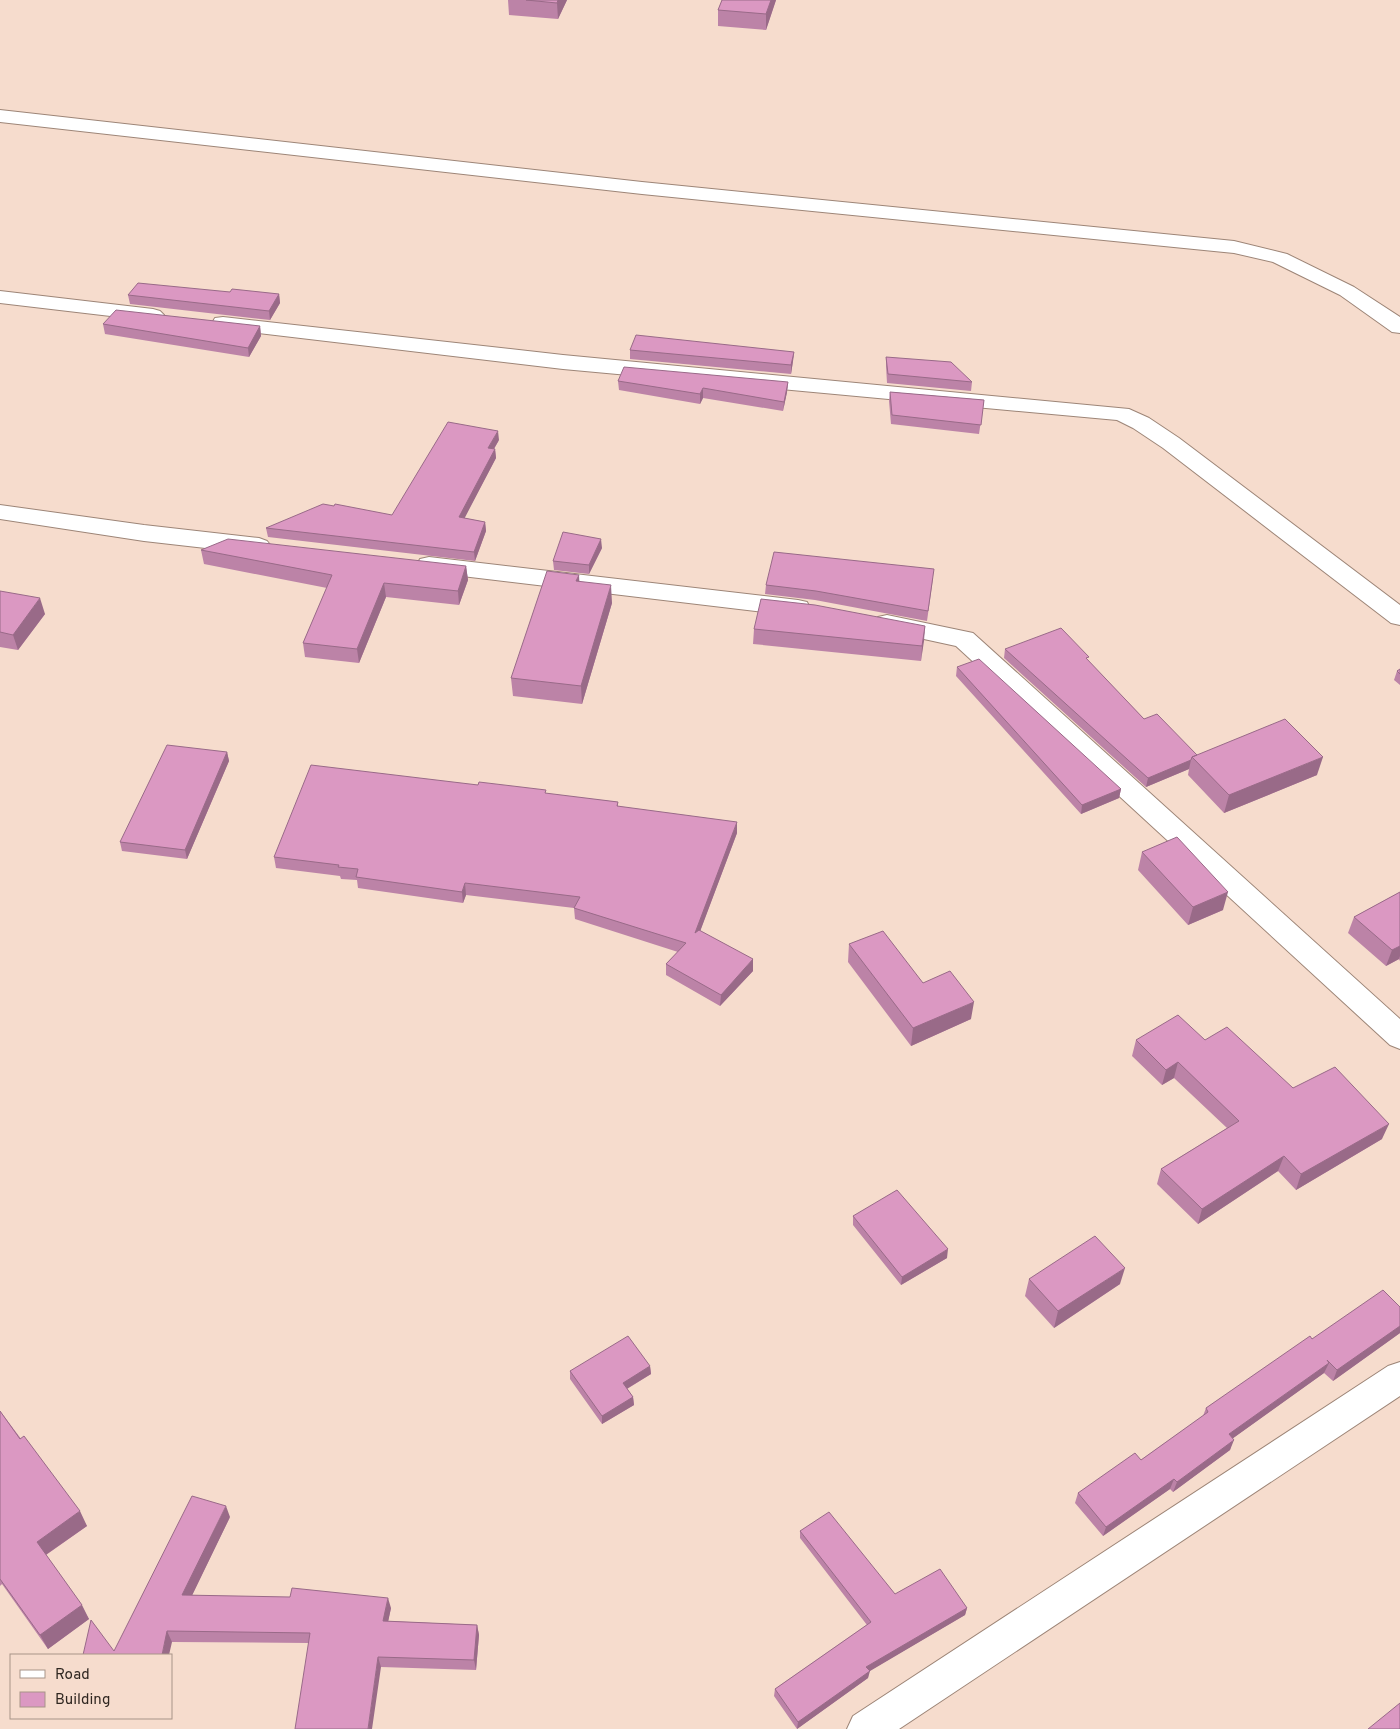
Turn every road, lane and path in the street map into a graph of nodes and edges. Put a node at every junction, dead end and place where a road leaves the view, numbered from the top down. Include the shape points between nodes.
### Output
1 (0, 116) edge
2 (0, 297) edge
3 (168, 316) edge
4 (208, 321) edge
5 (1400, 327) edge
6 (0, 512) edge
7 (282, 549) edge
8 (410, 563) edge
9 (824, 612) edge
10 (1400, 617) edge
11 (861, 618) edge
12 (1400, 1037) edge
13 (1400, 1377) edge
14 (866, 1729) edge

1 - 5 street via 642,188 1234,247 1289,262 1347,290
2 - 3 street
4 - 10 street via 573,363 1121,414 1171,443
6 - 7 street
8 - 9 street
11 - 12 street via 964,639
13 - 14 street

